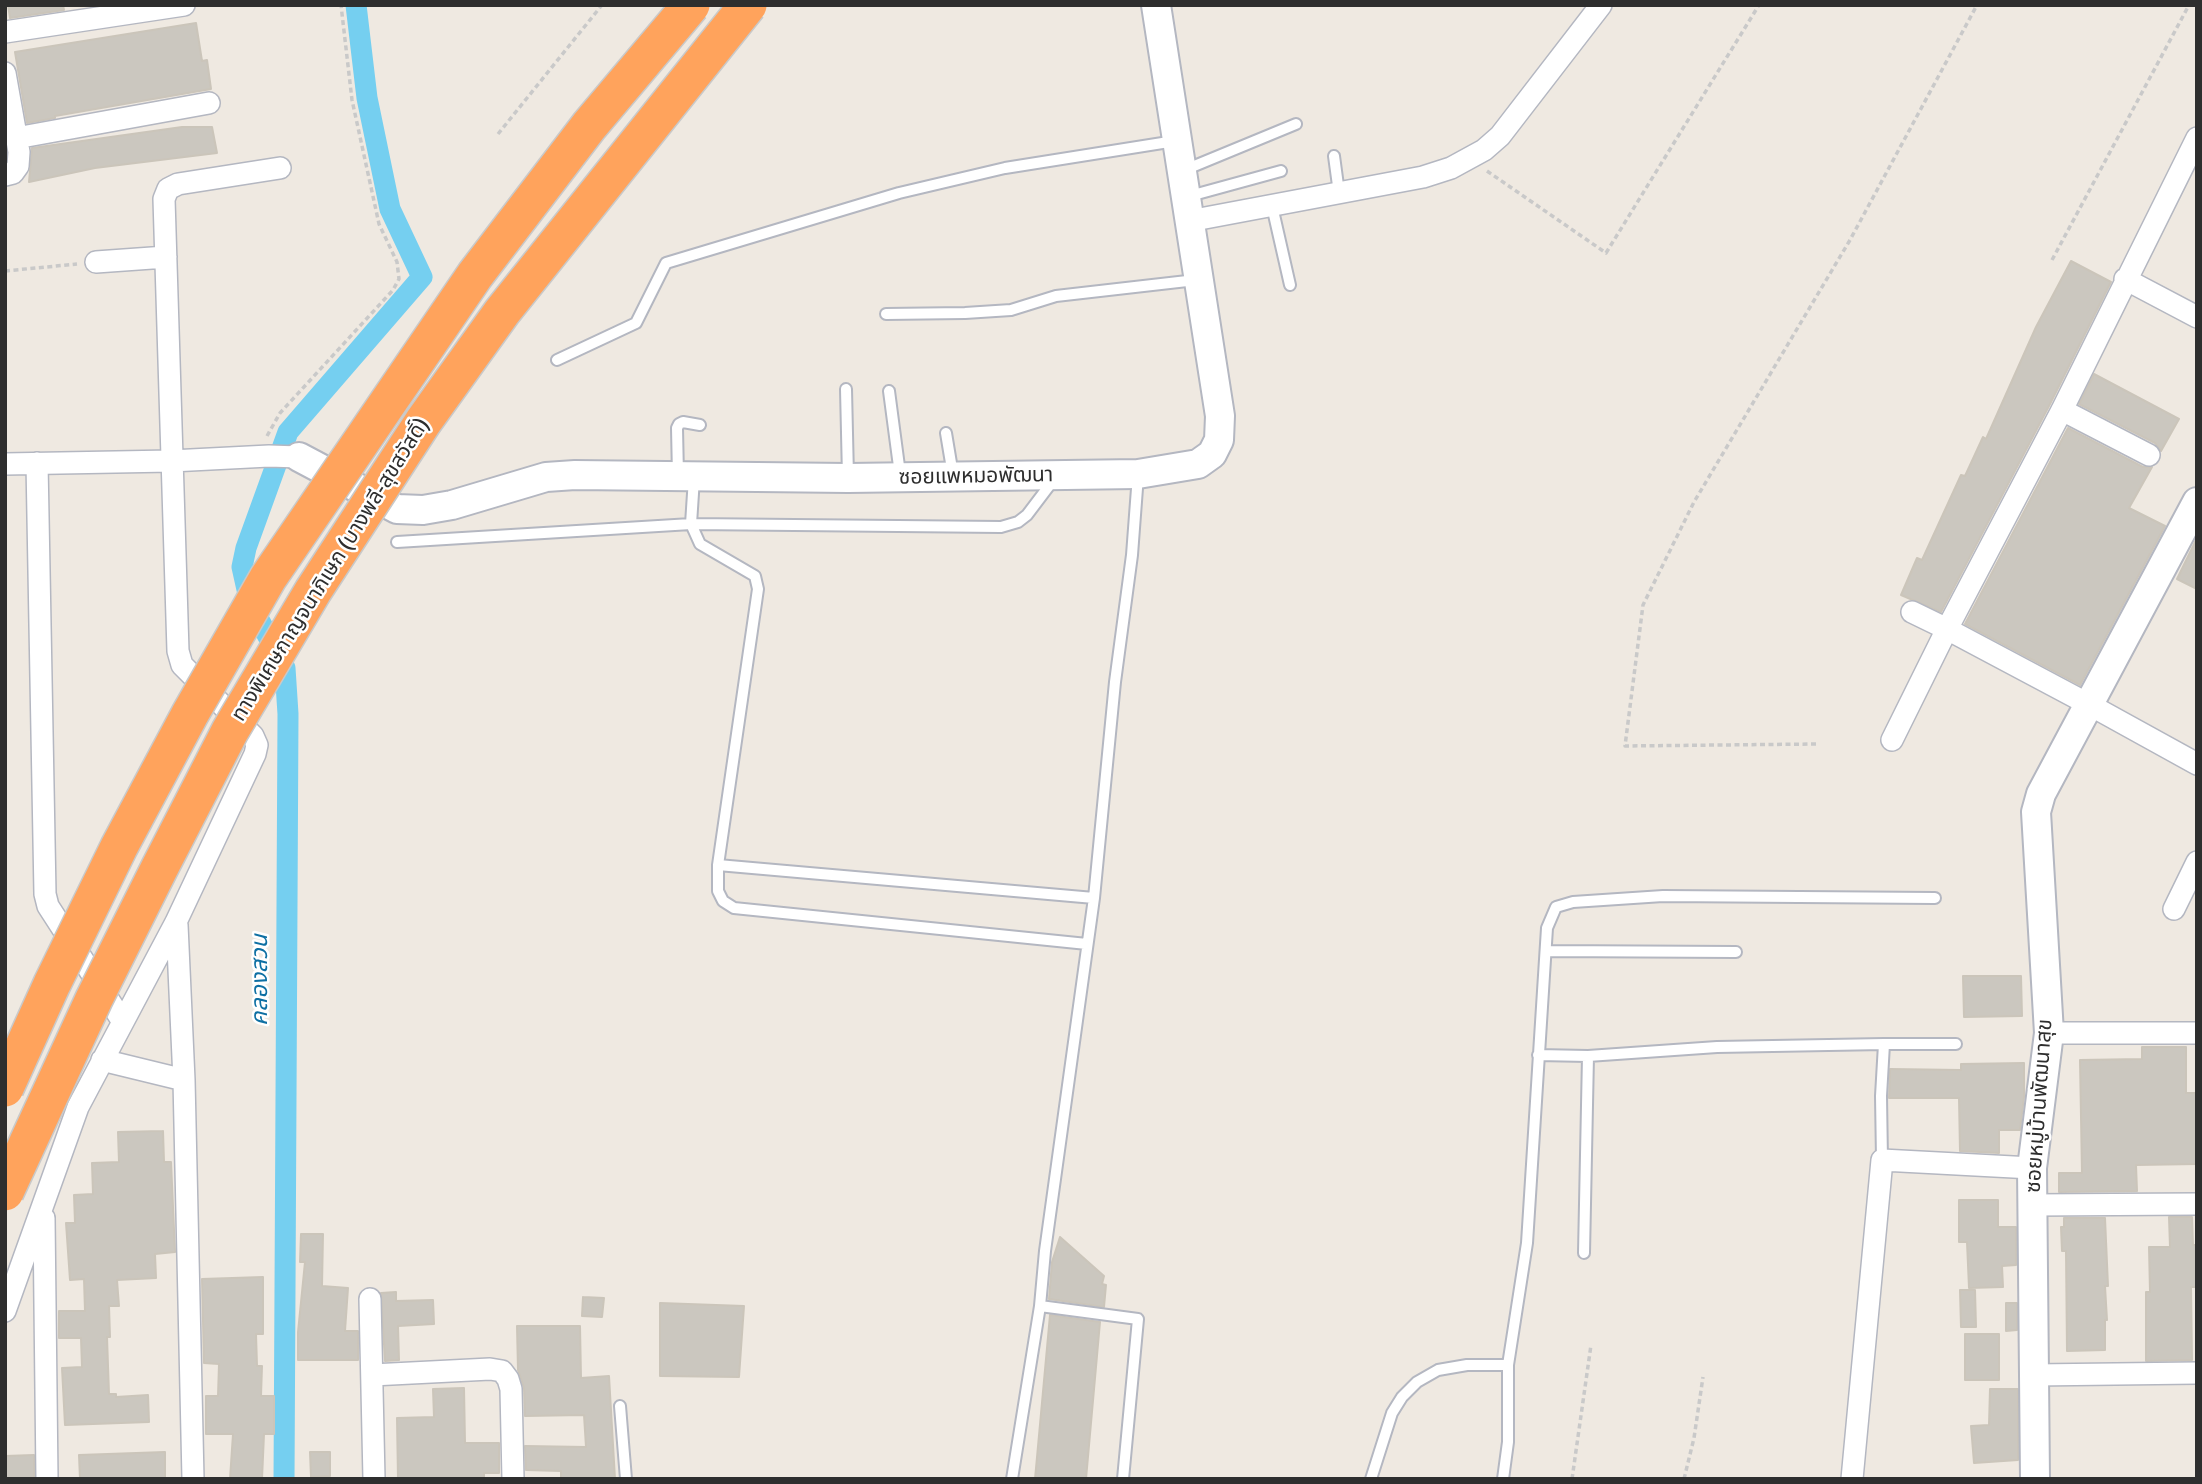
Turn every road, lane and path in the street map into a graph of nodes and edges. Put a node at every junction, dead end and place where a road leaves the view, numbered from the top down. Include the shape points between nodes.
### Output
1 (184, 5) edge
2 (341, 5) edge
3 (602, 5) edge
4 (691, 5) edge
5 (748, 5) edge
6 (1156, 5) edge
7 (1601, 5) edge
8 (1759, 5) edge
9 (1977, 5) edge
10 (2189, 5) edge
11 (5, 32) edge
12 (5, 73) edge
13 (209, 103) dead end
14 (1296, 124) dead end
15 (498, 134) dead end
16 (16, 138) junction
17 (2197, 138) edge
18 (1177, 141) junction
19 (1334, 156) dead end
20 (1468, 158) junction
21 (280, 168) dead end
22 (1281, 171) dead end
23 (5, 175) edge
24 (1339, 193) junction
25 (1185, 197) junction
26 (1272, 206) junction
27 (166, 257) junction
28 (2052, 260) dead end
29 (96, 262) joint
30 (5, 271) edge
31 (1199, 279) junction
32 (2125, 279) junction
33 (1290, 285) dead end
34 (886, 314) dead end
35 (2197, 317) edge
36 (557, 360) dead end
37 (846, 389) dead end
38 (889, 390) dead end
39 (2062, 410) junction
40 (700, 425) dead end
41 (946, 433) dead end
42 (2149, 455) dead end
43 (265, 456) junction
44 (299, 457) joint
45 (171, 461) junction
46 (37, 463) junction
47 (5, 464) edge
48 (1138, 474) junction
49 (1057, 475) junction
50 (686, 477) junction
51 (953, 477) junction
52 (848, 478) junction
53 (901, 478) junction
54 (2197, 502) edge
55 (691, 524) junction
56 (397, 542) dead end
57 (1912, 612) dead end
58 (1947, 629) junction
59 (2090, 705) junction
60 (1892, 740) dead end
61 (1816, 744) dead end
62 (2197, 764) edge
63 (2197, 862) edge
64 (718, 865) junction
65 (1094, 898) junction
66 (1936, 898) dead end
67 (2174, 909) dead end
68 (176, 922) junction
69 (1087, 944) junction
70 (1546, 951) junction
71 (1736, 953) dead end
72 (122, 1021) junction
73 (2049, 1033) junction
74 (2197, 1033) edge
75 (1884, 1044) junction
76 (1956, 1044) dead end
77 (1538, 1055) junction
78 (1588, 1056) junction
79 (102, 1060) junction
80 (184, 1080) junction
81 (5, 1088) edge
82 (1882, 1160) junction
83 (2032, 1168) junction
84 (5, 1192) edge
85 (43, 1202) junction
86 (2197, 1204) edge
87 (2033, 1205) junction
88 (1584, 1252) dead end
89 (370, 1298) dead end
90 (1040, 1306) junction
91 (5, 1311) edge
92 (1591, 1345) dead end
93 (1508, 1365) junction
94 (2197, 1373) edge
95 (372, 1375) junction
96 (2034, 1375) junction
97 (1703, 1377) dead end
98 (620, 1406) dead end
99 (47, 1479) edge
100 (193, 1479) edge
101 (374, 1479) edge
102 (513, 1479) edge
103 (626, 1479) edge
104 (1012, 1479) edge
105 (1123, 1479) edge
106 (1371, 1479) edge
107 (1503, 1479) edge
108 (1572, 1479) edge
109 (1684, 1479) edge
110 (1852, 1479) edge
111 (2035, 1479) edge

1 - 11 street
2 - 43 path via 352,100 379,224 397,262 399,279 280,414 269,429
3 - 15 path
4 - 81 highway, ทางพิเศษกาญจนาภิเษก (บางพลี-สุขสวัสดิ์), bridge via 589,126 475,275 268,578 119,847
5 - 84 highway, ทางพิเศษกาญจนาภิเษก (บางพลี-สุขสวัสดิ์), bridge via 502,312 423,422 313,591 230,731 94,999
6 - 18 street, ซอยแพหมอพัฒนา
7 - 20 street via 1500,136
8 - 20 path via 1606,253
9 - 61 path via 1850,240 1693,502 1643,606 1625,746
10 - 28 path
12 - 16 street
13 - 16 street
14 - 25 lane
16 - 23 street via 18,166
17 - 32 street
18 - 25 street, ซอยแพหมอพัฒนา
18 - 36 lane via 965,177 666,263 636,323
19 - 24 lane
20 - 24 street via 1423,177
21 - 27 street via 168,189 164,199
22 - 25 lane
24 - 26 street
25 - 26 street
25 - 31 street, ซอยแพหมอพัฒนา
26 - 33 lane
27 - 29 street
27 - 45 street
29 - 30 path
31 - 34 lane via 1056,296 1011,310
31 - 48 street, ซอยแพหมอพัฒนา via 1220,416 1219,440 1212,454 1198,464
32 - 35 street
32 - 39 street
37 - 52 lane
38 - 53 lane
39 - 42 street
39 - 58 street
40 - 50 lane via 683,422 677,428
41 - 51 lane
43 - 44 street
43 - 45 street
44 - 50 street, ซอยแพหมอพัฒนา via 397,509 452,505 546,477
45 - 46 street
45 - 68 street via 177,638 182,665 253,736 257,746
46 - 47 street
46 - 72 street via 45,894 48,906
48 - 49 street, ซอยแพหมอพัฒนา
48 - 65 lane
49 - 51 street, ซอยแพหมอพัฒนา
49 - 55 lane via 1027,514 1001,527
50 - 52 street, ซอยแพหมอพัฒนา
50 - 55 lane
51 - 53 street, ซอยแพหมอพัฒนา
52 - 53 street, ซอยแพหมอพัฒนา
54 - 59 street, ซอยหมู่บ้านพัฒนาสุข
55 - 56 lane
55 - 64 lane via 700,544 746,568 755,576 758,589
57 - 58 street
58 - 59 street
58 - 60 street
59 - 62 street
59 - 73 street, ซอยหมู่บ้านพัฒนาสุข via 2041,794 2036,812
63 - 67 street
64 - 65 lane
64 - 69 lane via 718,891 734,908
65 - 69 lane
66 - 70 lane via 1663,896 1573,902 1556,907 1547,928
68 - 72 street
68 - 80 street
69 - 90 lane
70 - 71 lane
70 - 77 lane
72 - 79 street
73 - 74 street
73 - 83 street, ซอยหมู่บ้านพัฒนาสุข
75 - 76 lane
75 - 78 lane via 1717,1046
75 - 82 lane
77 - 78 lane
77 - 93 lane via 1527,1243
78 - 88 lane
79 - 80 street
79 - 85 street via 78,1107
80 - 100 street
82 - 83 street
82 - 110 street
83 - 87 street, ซอยหมู่บ้านพัฒนาสุข
85 - 91 street
85 - 99 street
86 - 87 street
87 - 96 street, ซอยหมู่บ้านพัฒนาสุข
89 - 95 street
90 - 104 lane
90 - 105 lane via 1138,1319
92 - 108 path
93 - 106 lane via 1438,1370 1417,1382 1392,1413
93 - 107 lane
94 - 96 street
95 - 101 street
95 - 102 street via 502,1371 511,1389
96 - 111 street, ซอยหมู่บ้านพัฒนาสุข
97 - 109 path
98 - 103 lane

